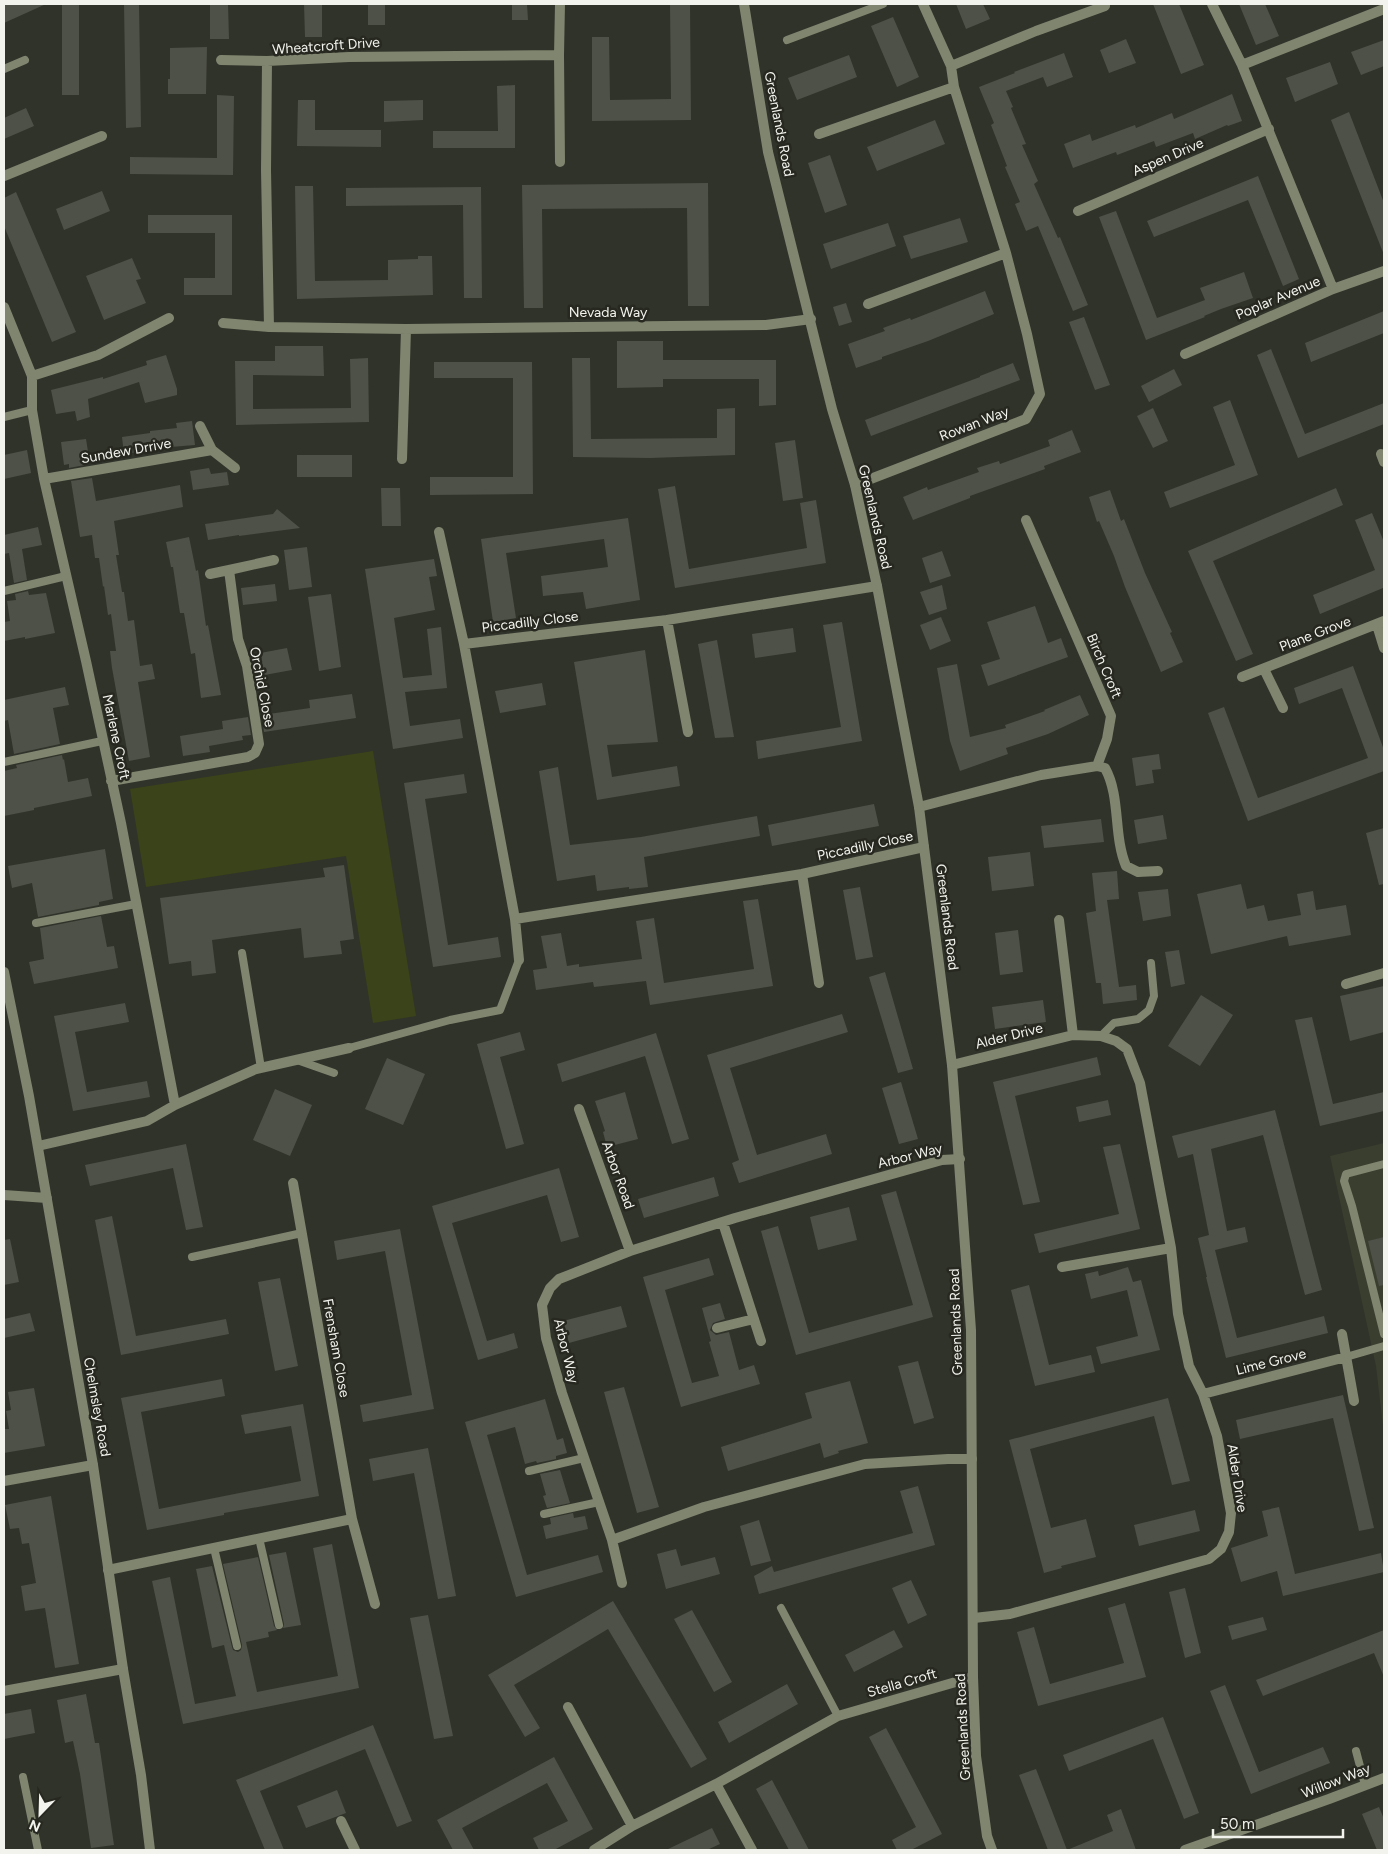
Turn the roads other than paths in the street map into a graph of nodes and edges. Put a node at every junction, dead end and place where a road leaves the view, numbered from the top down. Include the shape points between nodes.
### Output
1 (560, 4) edge
2 (744, 4) edge
3 (883, 4) edge
4 (923, 4) edge
5 (1212, 4) edge
6 (1105, 6) dead end
7 (1384, 9) edge
8 (787, 40) dead end
9 (559, 56) junction
10 (25, 60) dead end
11 (221, 60) dead end
12 (267, 61) junction
13 (951, 66) junction
14 (1242, 66) junction
15 (4, 70) edge
16 (954, 87) junction
17 (1269, 129) junction
18 (819, 134) dead end
19 (102, 136) dead end
20 (560, 162) dead end
21 (4, 176) edge
22 (1078, 211) dead end
23 (1006, 253) junction
24 (1384, 272) edge
25 (1333, 289) junction
26 (868, 304) dead end
27 (4, 307) edge
28 (169, 318) dead end
29 (810, 319) junction
30 (223, 323) dead end
31 (269, 327) junction
32 (406, 329) junction
33 (1185, 354) dead end
34 (32, 376) junction
35 (32, 410) junction
36 (4, 417) edge
37 (200, 426) dead end
38 (212, 450) junction
39 (402, 459) dead end
40 (235, 468) dead end
41 (44, 479) junction
42 (854, 485) junction
43 (1026, 520) dead end
44 (439, 532) dead end
45 (274, 560) dead end
46 (229, 570) junction
47 (210, 574) dead end
48 (66, 576) junction
49 (877, 586) junction
50 (4, 591) edge
51 (667, 620) junction
52 (1381, 623) edge
53 (464, 644) junction
54 (1384, 648) edge
55 (1264, 669) junction
56 (1242, 677) dead end
57 (1283, 708) dead end
58 (688, 732) dead end
59 (102, 741) junction
60 (4, 762) edge
61 (1097, 766) junction
62 (112, 781) junction
63 (919, 806) junction
64 (924, 847) junction
65 (1158, 871) dead end
66 (802, 874) junction
67 (136, 904) junction
68 (515, 919) junction
69 (1059, 920) dead end
70 (36, 923) dead end
71 (242, 953) dead end
72 (519, 960) joint
73 (1151, 963) dead end
74 (4, 972) edge
75 (1384, 973) edge
76 (819, 983) dead end
77 (1346, 984) dead end
78 (1073, 1035) junction
79 (1101, 1036) junction
80 (349, 1048) joint
81 (297, 1060) junction
82 (952, 1064) junction
83 (261, 1068) junction
84 (334, 1073) dead end
85 (175, 1105) junction
86 (579, 1109) dead end
87 (38, 1146) junction
88 (960, 1159) junction
89 (1384, 1164) edge
90 (293, 1183) dead end
91 (4, 1196) edge
92 (47, 1198) junction
93 (722, 1222) junction
94 (302, 1233) junction
95 (1171, 1248) junction
96 (630, 1251) junction
97 (192, 1257) dead end
98 (1062, 1268) dead end
99 (754, 1318) junction
100 (717, 1328) dead end
101 (1342, 1334) dead end
102 (1384, 1334) edge
103 (761, 1341) dead end
104 (1384, 1346) edge
105 (1346, 1358) junction
106 (1202, 1394) junction
107 (1354, 1401) dead end
108 (584, 1458) junction
109 (972, 1459) junction
110 (93, 1465) junction
111 (529, 1472) dead end
112 (4, 1481) edge
113 (599, 1502) junction
114 (544, 1514) dead end
115 (352, 1519) junction
116 (259, 1538) junction
117 (612, 1540) junction
118 (214, 1548) junction
119 (108, 1570) junction
120 (622, 1583) dead end
121 (375, 1604) dead end
122 (781, 1608) dead end
123 (974, 1618) junction
124 (279, 1625) dead end
125 (237, 1646) dead end
126 (123, 1670) junction
127 (973, 1677) junction
128 (4, 1691) edge
129 (568, 1707) dead end
130 (838, 1716) junction
131 (1356, 1751) dead end
132 (23, 1777) dead end
133 (1384, 1778) edge
134 (716, 1784) junction
135 (1365, 1785) junction
136 (341, 1821) dead end
137 (632, 1826) junction
138 (38, 1850) edge
139 (150, 1850) edge
140 (355, 1850) edge
141 (594, 1850) edge
142 (752, 1850) edge
143 (992, 1850) edge
144 (1185, 1850) edge

1 - 9 street
2 - 29 street, Greenlands Road via 768,152
3 - 8 lane
4 - 13 street, Rowan Way
5 - 14 street
6 - 13 street
7 - 14 street
9 - 12 street, Wheatcroft Drive via 349,57
9 - 20 street
10 - 15 lane
11 - 12 street
12 - 31 street, Wheatcroft Drive
13 - 16 street, Rowan Way
14 - 17 street
16 - 18 street
16 - 23 street, Rowan Way
17 - 22 street, Aspen Drive
17 - 25 street
19 - 21 street
23 - 26 street
23 - 42 street, Rowan Way via 1040,394 1026,419
24 - 25 street, Poplar Avenue
25 - 33 street, Poplar Avenue
27 - 34 street, Marlene Croft
28 - 34 street via 98,354
29 - 32 street, Nevada Way via 766,324
29 - 42 street, Greenlands Road
30 - 31 street, Nevada Way
31 - 32 street, Nevada Way
32 - 39 street
34 - 35 street, Marlene Croft
35 - 36 lane
35 - 41 street, Marlene Croft
37 - 38 street
38 - 40 street
38 - 41 street, Sundew Drrive
41 - 48 street, Marlene Croft
42 - 49 street, Greenlands Road
43 - 61 street, Birch Croft via 1111,716
44 - 53 street
45 - 46 street
46 - 47 street
46 - 62 street, Orchid Close via 238,638 247,666 259,744 255,753 248,757
48 - 50 lane
48 - 59 street, Marlene Croft
49 - 51 street, Piccadilly Close
49 - 63 street, Greenlands Road
51 - 53 street, Piccadilly Close
51 - 58 street
52 - 54 street, Plane Grove
52 - 55 street, Plane Grove
53 - 68 street, Piccadilly Close
55 - 56 street, Plane Grove
55 - 57 street
59 - 60 lane
59 - 62 street, Marlene Croft
61 - 63 street via 1041,775
61 - 65 street via 1105,768 1110,777 1120,853 1126,866 1138,872
62 - 67 street, Marlene Croft
63 - 64 street, Greenlands Road
64 - 66 street, Piccadilly Close
64 - 82 street, Greenlands Road
66 - 68 street, Piccadilly Close
66 - 76 street
67 - 70 lane
67 - 85 street, Marlene Croft
68 - 72 street, Piccadilly Close
69 - 78 street
71 - 83 lane
72 - 80 lane via 500,1010 450,1020
73 - 79 lane via 1154,996 1149,1010 1138,1019 1114,1023
74 - 87 street, Chelmsley Road
75 - 77 street
78 - 79 street, Alder Drive
78 - 82 street, Alder Drive
79 - 95 street, Alder Drive via 1127,1049 1140,1083
80 - 81 street
81 - 83 street
81 - 84 lane
82 - 88 street, Greenlands Road
83 - 85 street
85 - 87 street via 148,1121
86 - 96 street, Arbor Road
87 - 92 street, Chelmsley Road
88 - 93 street, Arbor Way via 942,1160
88 - 109 street, Greenlands Road via 971,1330
89 - 102 lane via 1346,1174 1344,1181
90 - 94 street, Frensham Close
91 - 92 street
92 - 110 street, Chelmsley Road
93 - 96 street, Arbor Way
93 - 99 street
94 - 97 lane
94 - 115 street, Frensham Close
95 - 98 street
95 - 106 street, Alder Drive via 1189,1366
96 - 108 street, Arbor Way via 560,1279 550,1288 542,1305 546,1338
99 - 100 street
99 - 103 street
101 - 105 street
104 - 105 lane
105 - 106 street, Lime Grove
105 - 107 street
106 - 123 street, Alder Drive via 1217,1436 1231,1514 1229,1532 1221,1549 1209,1559 1142,1578 1010,1614
108 - 111 lane
108 - 113 street, Arbor Way
109 - 117 street via 865,1464 704,1507
109 - 123 street, Greenlands Road
110 - 112 street
110 - 119 street, Chelmsley Road
113 - 114 lane
113 - 117 street, Arbor Way
115 - 116 street
115 - 121 street, Frensham Close
116 - 118 street
116 - 124 lane
117 - 120 street, Arbor Way
118 - 119 street
118 - 125 lane
119 - 126 street, Chelmsley Road
122 - 130 lane
123 - 127 street, Greenlands Road
126 - 128 street
126 - 139 street, Chelmsley Road
127 - 130 street, Stella Croft
127 - 143 street, Greenlands Road via 976,1756 987,1836
129 - 137 street
130 - 134 street, Stella Croft
131 - 135 lane
132 - 138 lane
133 - 135 street, Willow Way
134 - 137 street, Stella Croft
134 - 142 street
135 - 144 street, Willow Way
136 - 140 street
137 - 141 street, Stella Croft

